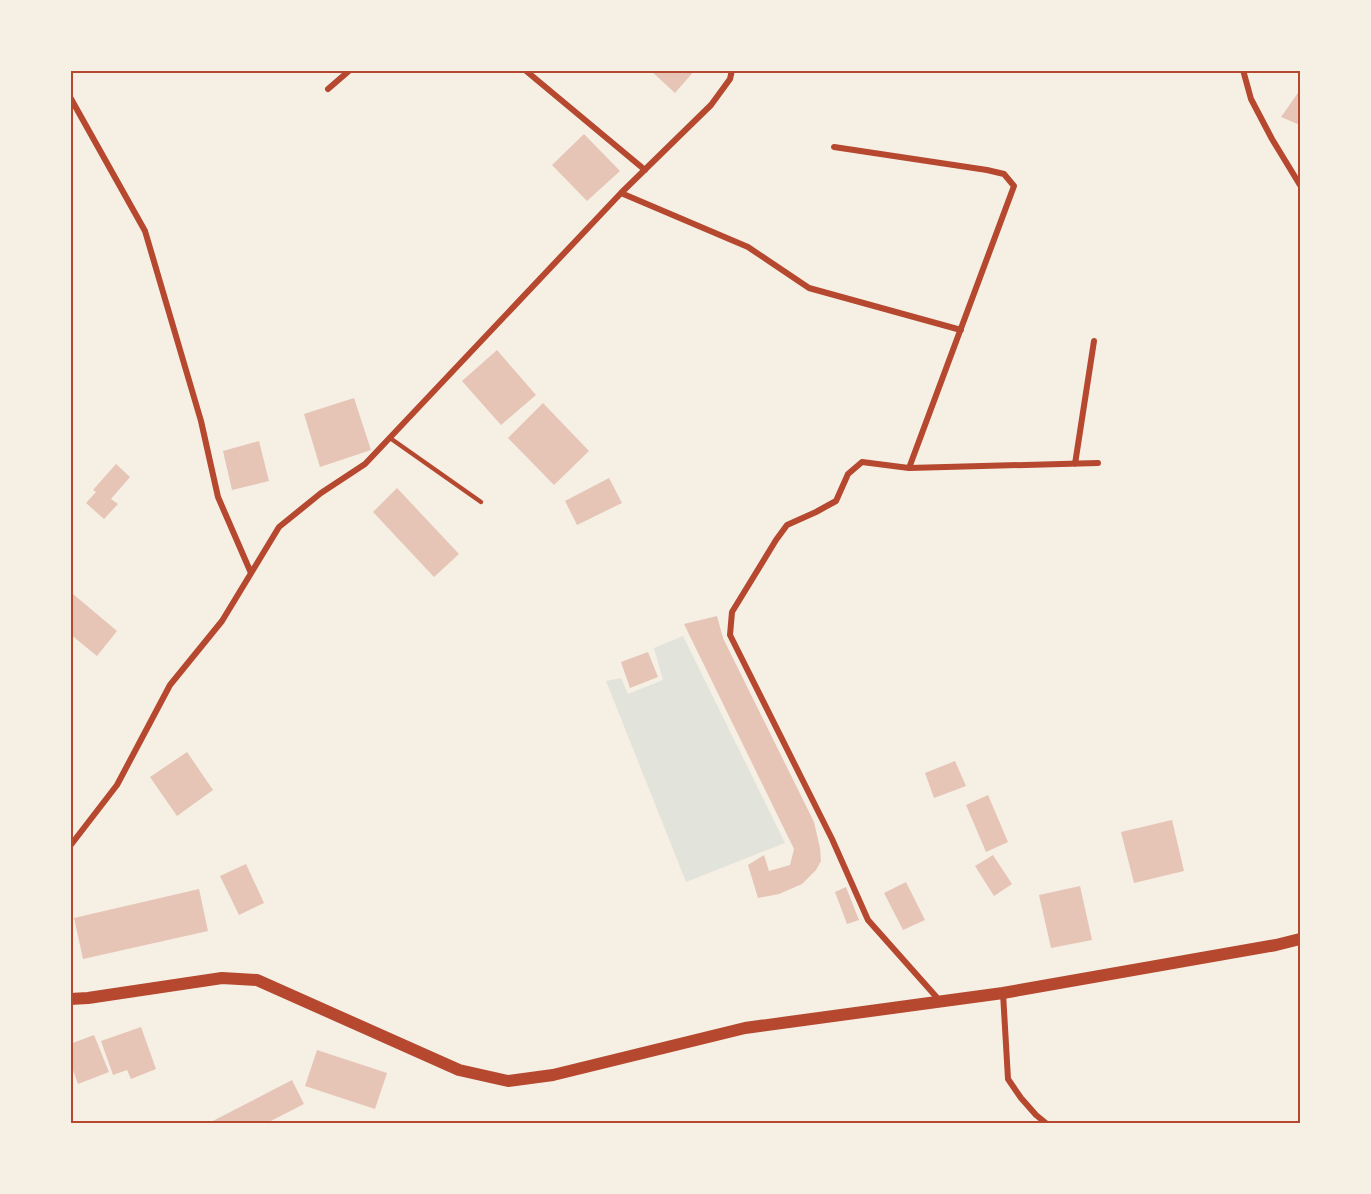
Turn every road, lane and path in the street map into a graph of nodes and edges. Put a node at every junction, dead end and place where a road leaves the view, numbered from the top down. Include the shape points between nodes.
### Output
1 (350, 70) edge
2 (525, 70) edge
3 (732, 70) edge
4 (1243, 70) edge
5 (328, 89) dead end
6 (70, 97) edge
7 (834, 147) dead end
8 (645, 170) junction
9 (1300, 185) edge
10 (621, 193) junction
11 (961, 330) junction
12 (1094, 341) dead end
13 (390, 438) junction
14 (1098, 463) dead end
15 (1075, 464) junction
16 (909, 468) junction
17 (481, 502) dead end
18 (251, 573) junction
19 (70, 846) edge
20 (1300, 939) edge
21 (1003, 993) junction
22 (70, 999) edge
23 (940, 1001) junction
24 (1047, 1124) edge

1 - 5 street
2 - 8 street
3 - 8 street via 711,105
4 - 9 street via 1251,99
6 - 18 street via 145,231 201,422 218,497
7 - 11 street via 987,170 1004,174 1014,186
8 - 10 street
10 - 11 street via 748,248 809,288
10 - 13 street
11 - 16 street
12 - 15 street
13 - 17 lane
13 - 18 street via 365,464 279,527
14 - 15 street
15 - 16 street
16 - 23 street via 862,462 848,474 836,501 787,525 732,612 730,635 832,838 868,920
18 - 19 street via 222,621 170,685 117,785
20 - 21 main road
21 - 23 main road
21 - 24 street via 1008,1079
22 - 23 main road via 222,978 257,980 459,1070 508,1081 553,1075 745,1028

